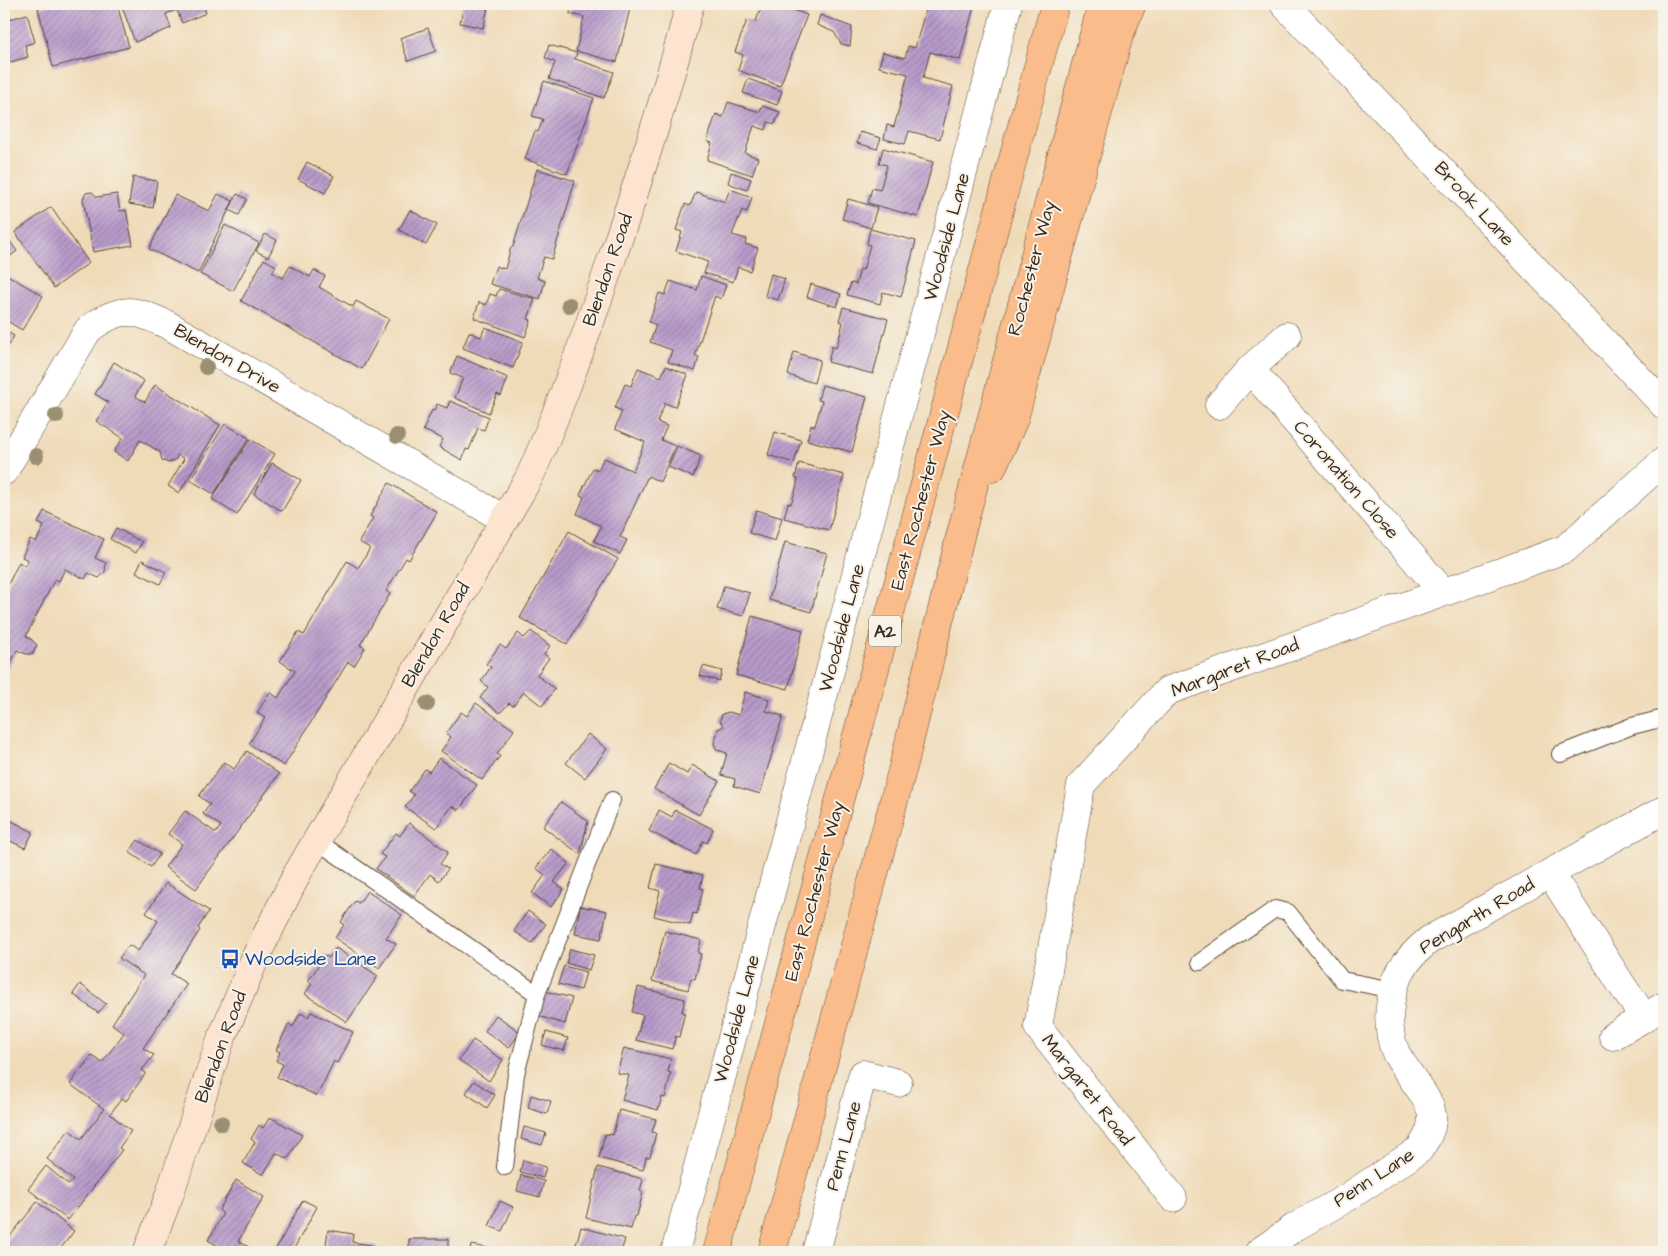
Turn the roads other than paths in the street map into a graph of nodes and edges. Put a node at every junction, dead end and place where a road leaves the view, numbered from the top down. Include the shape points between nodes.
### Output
1 (690, 4) edge
2 (1008, 4) edge
3 (1102, 4) edge
4 (1132, 4) edge
5 (1284, 4) edge
6 (1054, 5) edge
7 (1287, 336) dead end
8 (1250, 369) junction
9 (1664, 405) edge
10 (1218, 406) dead end
11 (1664, 461) edge
12 (4, 471) edge
13 (504, 518) junction
14 (961, 533) junction
15 (1443, 592) junction
16 (1664, 718) edge
17 (1560, 754) dead end
18 (612, 800) dead end
19 (1664, 810) edge
20 (317, 840) junction
21 (1550, 873) junction
22 (1200, 962) dead end
23 (1394, 990) junction
24 (537, 994) junction
25 (1655, 1012) edge
26 (1612, 1036) dead end
27 (898, 1083) dead end
28 (505, 1167) dead end
29 (1174, 1198) dead end
30 (147, 1252) edge
31 (675, 1252) edge
32 (717, 1252) edge
33 (772, 1252) edge
34 (816, 1252) edge
35 (1259, 1252) edge

1 - 13 main road, Blendon Road via 648,150 586,335 530,476
2 - 31 street, Woodside Lane
3 - 14 highway, Rochester Way
4 - 14 highway via 1119,36 1014,419
5 - 9 street, Brook Lane
6 - 32 highway, East Rochester Way / A2
7 - 8 street
8 - 10 street
8 - 15 street, Coronation Close
11 - 15 street, Margaret Road via 1565,549
12 - 13 street, Blendon Drive via 88,330 107,316 124,311 142,314 168,325
13 - 20 main road, Blendon Road
14 - 33 highway via 903,767
15 - 29 street, Margaret Road via 1167,691 1081,785 1038,1027
16 - 17 lane via 1632,726
18 - 24 lane
19 - 21 street, Pengarth Road
20 - 24 lane
20 - 30 main road, Blendon Road via 256,956 220,1042 170,1196
21 - 23 street, Pengarth Road via 1429,940 1400,971
21 - 25 street, Pengarth Road via 1624,990
22 - 23 lane via 1275,909 1288,912 1342,980
23 - 35 street, Penn Lane via 1389,1021 1391,1037 1396,1052 1428,1102 1432,1121 1427,1139 1419,1150
24 - 28 lane via 516,1074
25 - 26 street, Pengarth Road
27 - 34 street, Penn Lane via 863,1074

